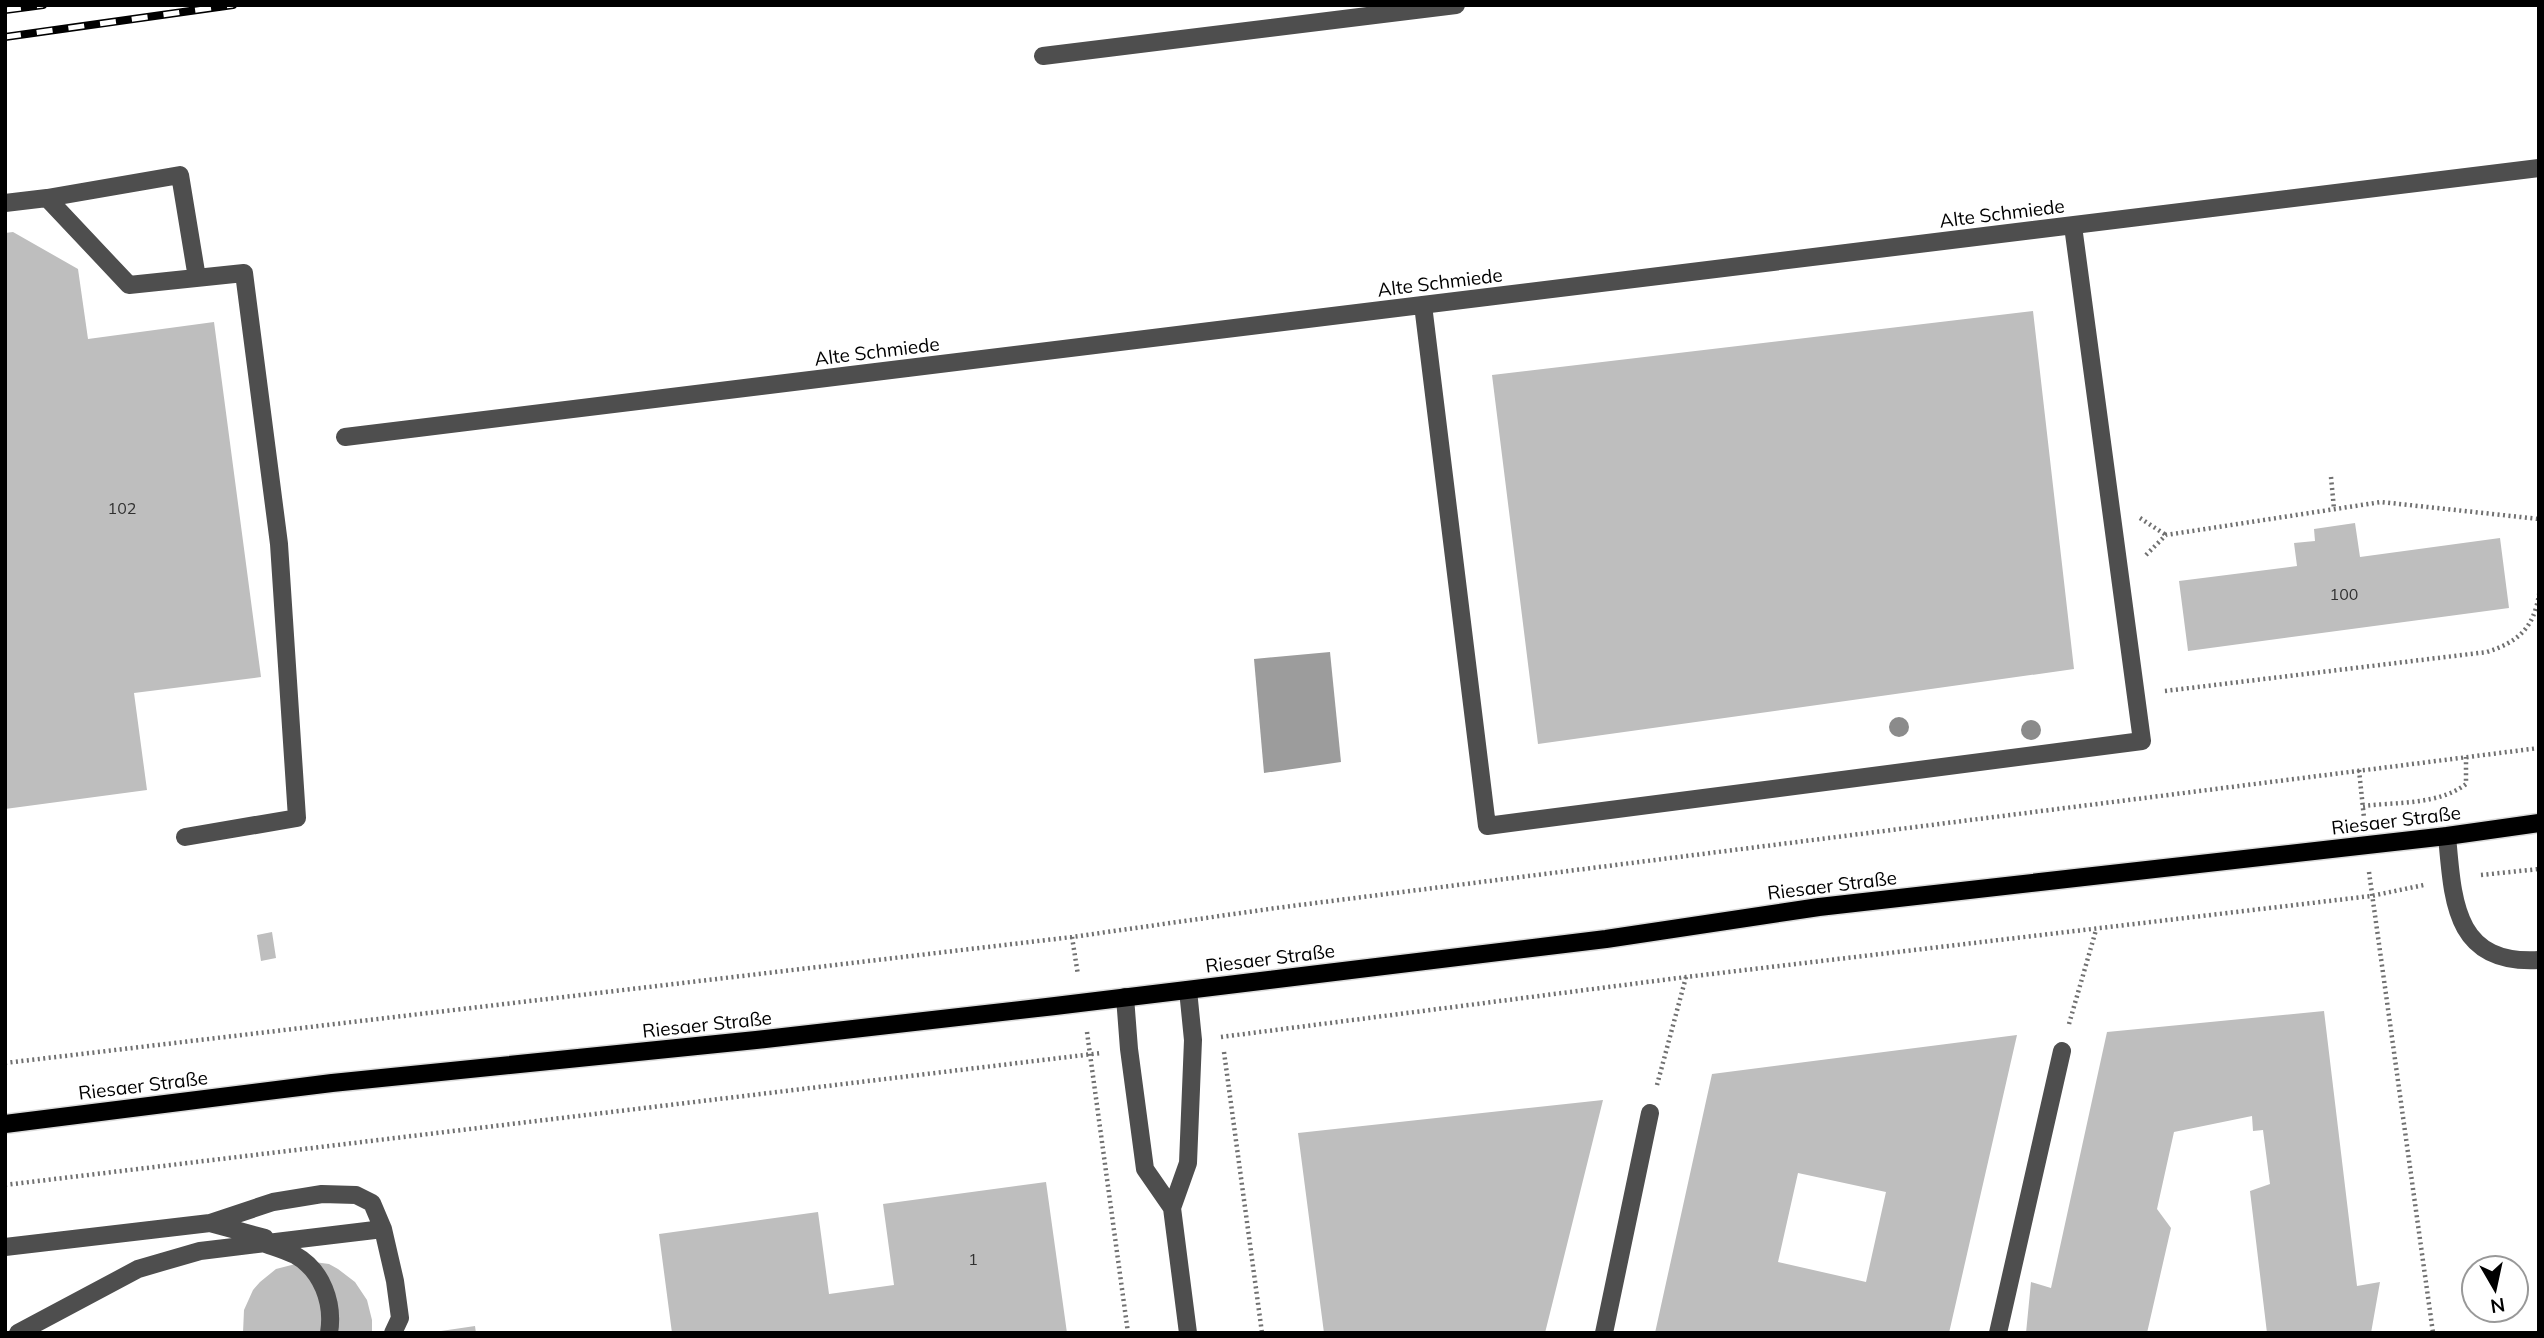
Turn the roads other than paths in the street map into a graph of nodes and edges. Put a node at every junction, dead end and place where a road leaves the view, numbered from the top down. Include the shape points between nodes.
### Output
1 (1456, 5) edge
2 (1043, 56) dead end
3 (2539, 168) edge
4 (47, 198) junction
5 (5, 202) edge
6 (2073, 226) junction
7 (197, 278) junction
8 (1423, 305) junction
9 (345, 437) dead end
10 (2539, 823) edge
11 (185, 836) dead end
12 (2447, 836) junction
13 (2539, 960) edge
14 (1188, 990) junction
15 (1125, 997) junction
16 (2062, 1051) road end
17 (1650, 1113) road end
18 (5, 1124) edge
19 (1172, 1208) junction
20 (210, 1223) junction
21 (383, 1229) junction
22 (263, 1243) junction
23 (5, 1247) edge
24 (18, 1333) edge
25 (329, 1333) edge
26 (393, 1333) edge
27 (1188, 1333) edge
28 (1604, 1333) edge
29 (1998, 1333) edge

1 - 2 street
3 - 6 street, Alte Schmiede
4 - 5 street
4 - 7 street via 129,285
4 - 7 street via 180,175
6 - 8 street, Alte Schmiede
6 - 8 street via 2142,741 1488,826
7 - 11 street via 244,273 279,544 297,818
8 - 9 street, Alte Schmiede
10 - 12 main road, Riesaer Straße
12 - 13 street via 2451,879 2464,930 2484,951 2519,961
12 - 14 main road, Riesaer Straße via 1819,907 1606,939
14 - 15 main road, Riesaer Straße
14 - 19 street via 1193,1040 1188,1163
15 - 18 main road, Riesaer Straße via 332,1083
15 - 19 street via 1145,1169
16 - 29 street
17 - 28 street
19 - 27 street
20 - 21 street via 273,1202 322,1194 356,1195 372,1203
20 - 22 street via 265,1238
20 - 23 street
21 - 22 street
21 - 26 street via 400,1318
22 - 24 street via 200,1251 138,1269
22 - 25 street via 313,1268 329,1299

